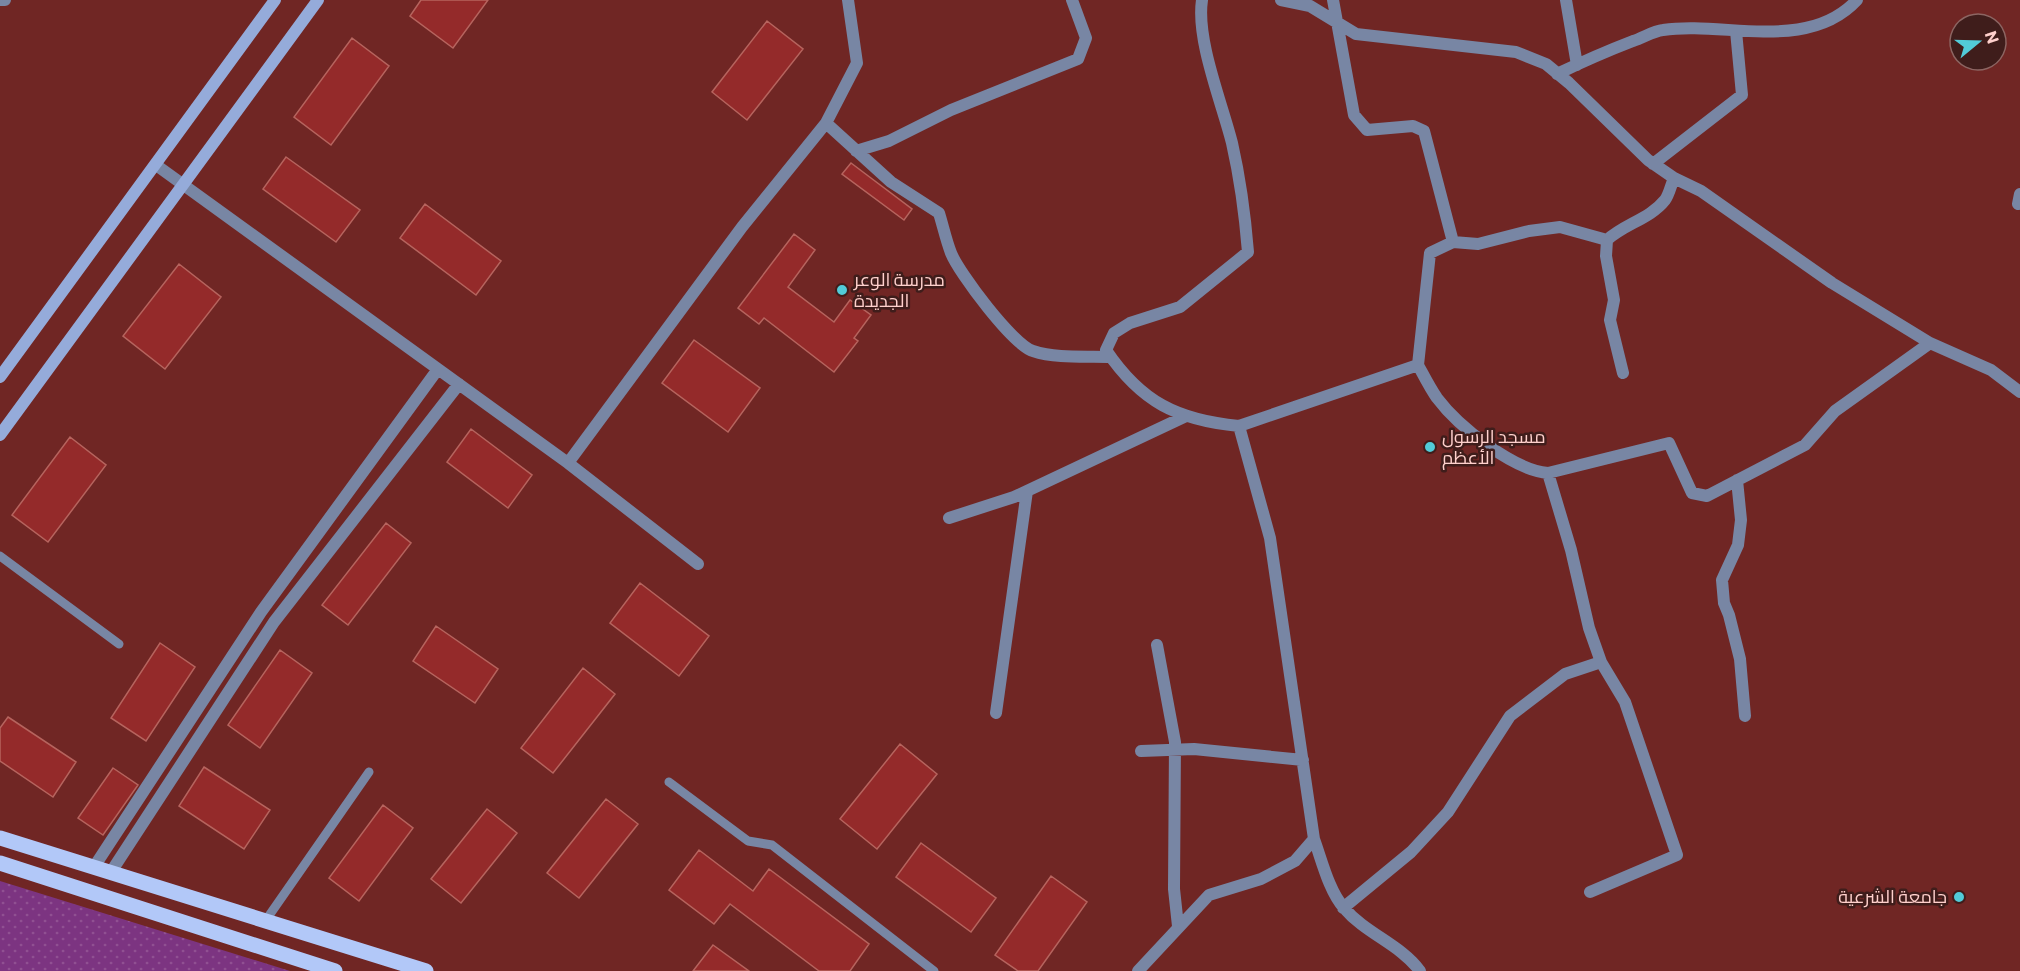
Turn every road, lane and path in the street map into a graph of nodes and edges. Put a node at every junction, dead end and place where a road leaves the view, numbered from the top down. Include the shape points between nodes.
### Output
1 (0, 0) edge
2 (4, 0) edge
3 (275, 0) edge
4 (318, 0) edge
5 (848, 0) edge
6 (1072, 0) edge
7 (1202, 0) edge
8 (1281, 0) edge
9 (1333, 0) edge
10 (1566, 0) edge
11 (1857, 0) edge
12 (1339, 25) junction
13 (1736, 31) junction
14 (1577, 65) junction
15 (1557, 74) junction
16 (826, 123) junction
17 (856, 152) junction
18 (1653, 164) junction
19 (156, 165) junction
20 (1674, 178) junction
21 (185, 185) junction
22 (1607, 240) junction
23 (1453, 242) junction
24 (1930, 343) junction
25 (1111, 357) junction
26 (1418, 365) junction
27 (438, 369) junction
28 (1623, 373) dead end
29 (0, 377) edge
30 (459, 384) junction
31 (2020, 392) edge
32 (1186, 416) junction
33 (1239, 426) junction
34 (0, 435) edge
35 (568, 463) junction
36 (1548, 473) junction
37 (1737, 480) junction
38 (1027, 491) junction
39 (949, 518) dead end
40 (0, 556) edge
41 (698, 564) dead end
42 (119, 644) dead end
43 (1156, 645) dead end
44 (1601, 662) junction
45 (996, 712) dead end
46 (1745, 716) dead end
47 (1141, 751) dead end
48 (1175, 751) junction
49 (1303, 760) junction
50 (369, 772) dead end
51 (669, 782) dead end
52 (0, 838) edge
53 (1314, 839) junction
54 (0, 863) edge
55 (94, 867) junction
56 (111, 872) junction
57 (1590, 892) dead end
58 (1343, 908) junction
59 (266, 920) junction
60 (1178, 926) junction
61 (335, 971) edge
62 (426, 971) edge
63 (934, 971) edge
64 (1138, 971) edge
65 (1420, 971) edge

1 - 2 street
3 - 19 main road
4 - 21 main road
5 - 16 street via 857,63
6 - 17 street via 1086,38 1078,59
7 - 25 street via 1200,12 1206,45 1232,144 1248,252 1179,307 1130,323 1114,333 1106,350
8 - 12 street via 1310,6
9 - 12 street
10 - 14 street
11 - 13 street via 1817,24 1784,31
12 - 15 street via 1356,34 1516,52 1546,64
12 - 23 street via 1354,115 1367,130 1413,126 1424,131
13 - 14 street via 1661,30
13 - 18 street via 1742,95
14 - 15 street
15 - 18 street
16 - 17 street
16 - 35 street via 742,227
17 - 25 street via 891,182 939,213 951,253 962,273 1006,329 1030,351
18 - 20 street
19 - 21 street
19 - 29 main road
20 - 22 street via 1666,200
20 - 24 street via 1701,191 1832,283
21 - 27 street
21 - 34 main road
22 - 23 street via 1560,227 1479,244
22 - 28 street via 1614,300 1610,320
23 - 26 street via 1430,253
24 - 31 street via 1976,361
24 - 37 street via 1835,411 1805,445
25 - 32 street via 1123,376 1150,399
26 - 33 street
26 - 36 street via 1437,398 1469,430 1518,463 1535,472
27 - 30 street
27 - 55 street via 261,612
30 - 35 street
30 - 56 street via 274,622
32 - 33 street
32 - 38 street
33 - 49 street via 1270,538
35 - 41 street
36 - 37 street via 1669,443 1692,493 1707,496
36 - 44 street
37 - 46 street via 1741,519 1738,545 1722,580 1724,603 1740,659
38 - 39 street
38 - 45 street
40 - 42 lane
43 - 48 street
44 - 57 street via 1625,702 1677,855
44 - 58 street via 1565,674 1510,716 1448,812 1411,852
47 - 48 street
48 - 49 street via 1194,749
48 - 60 street via 1174,889
49 - 53 street
50 - 59 lane
51 - 63 lane via 748,841 772,845
52 - 55 main road
53 - 58 street
53 - 60 street via 1295,861 1261,879 1209,895
54 - 61 main road
55 - 56 main road
56 - 59 main road
58 - 65 street via 1410,958
59 - 62 main road
60 - 64 street

